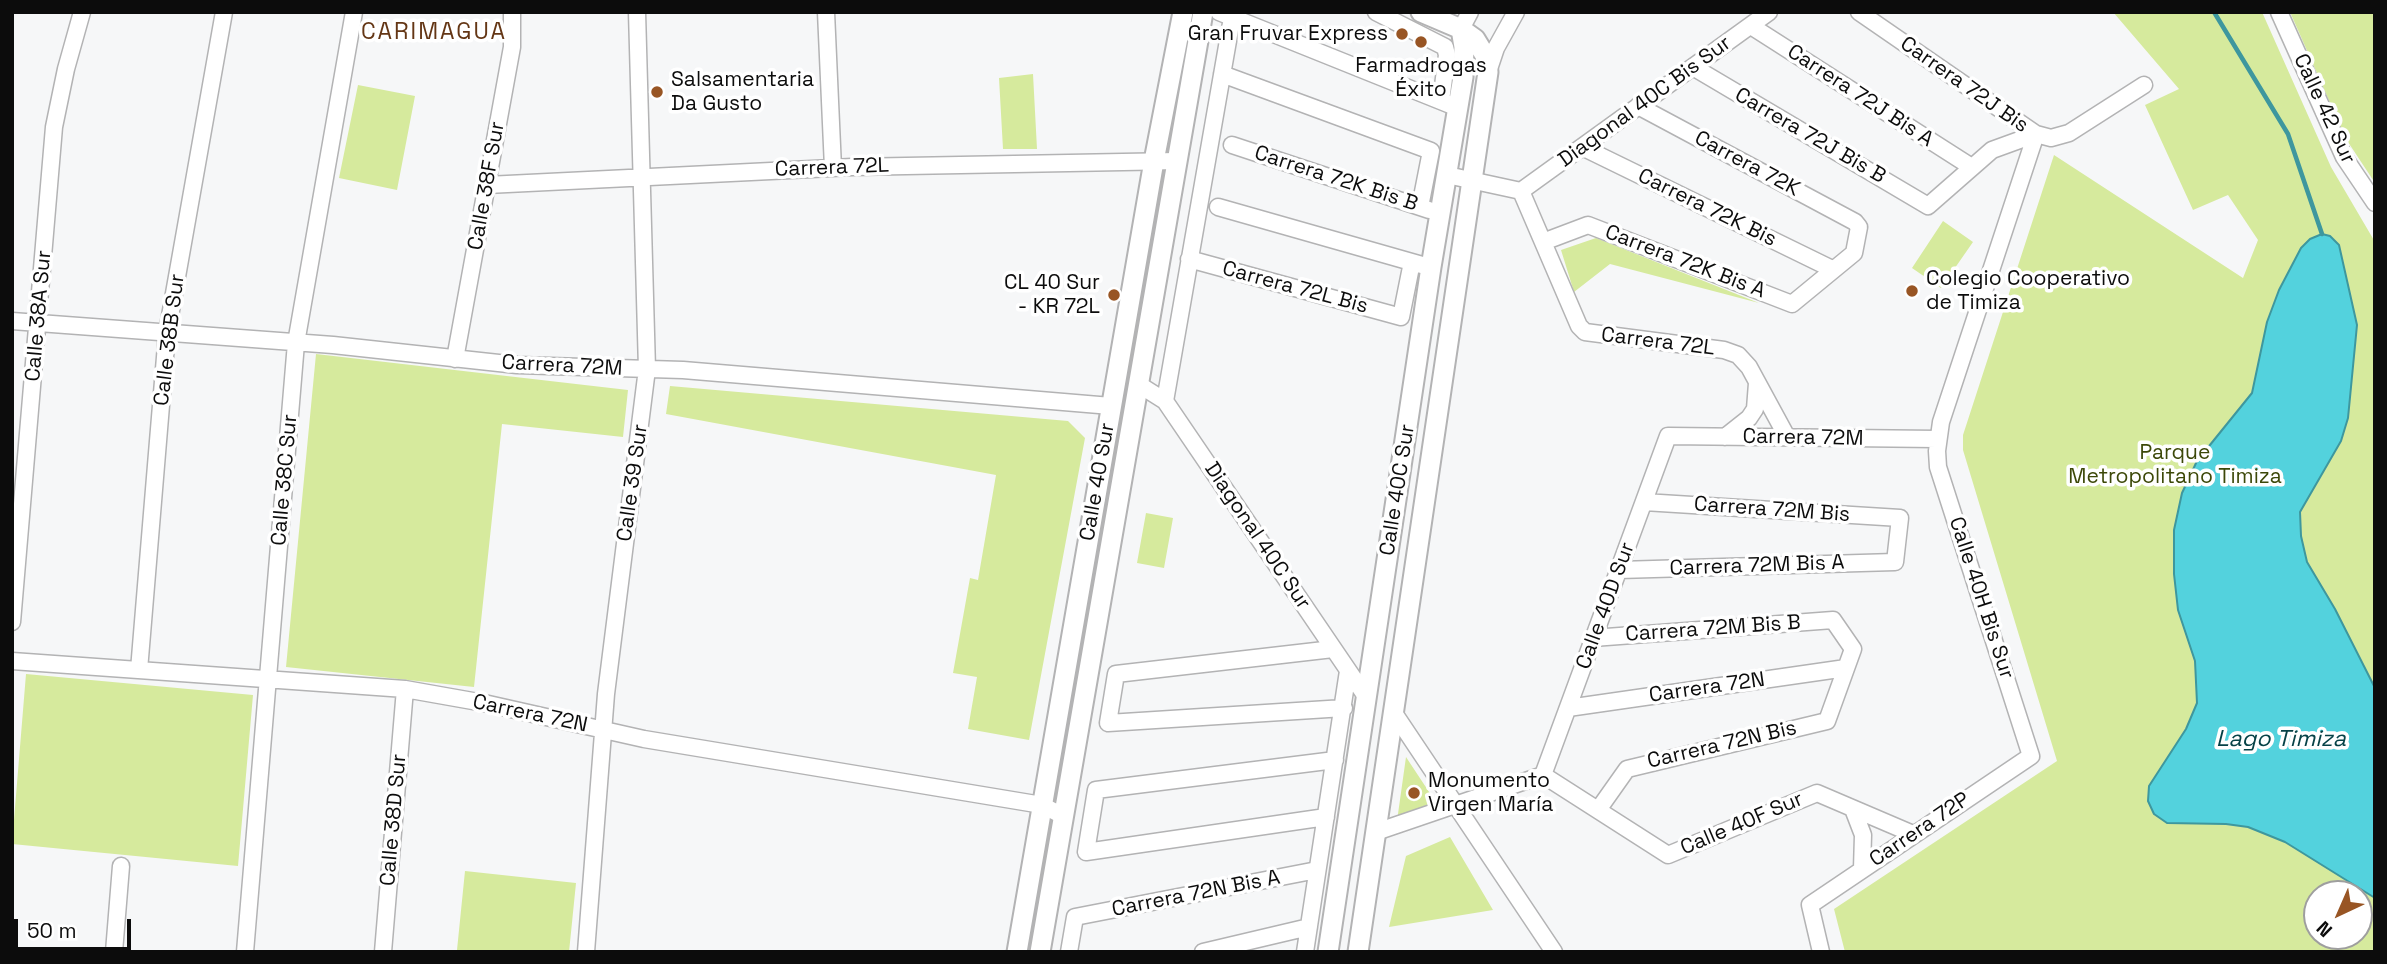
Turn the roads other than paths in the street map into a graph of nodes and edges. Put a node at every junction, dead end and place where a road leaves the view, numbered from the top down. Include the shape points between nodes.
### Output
1 (82, 12) edge
2 (224, 12) edge
3 (354, 12) edge
4 (512, 12) edge
5 (637, 12) edge
6 (826, 12) edge
7 (1183, 12) edge
8 (1203, 12) edge
9 (1376, 12) edge
10 (1516, 12) edge
11 (1769, 12) edge
12 (1859, 12) edge
13 (2279, 12) edge
14 (1228, 14) edge
15 (1418, 18) edge
16 (1465, 20) edge
17 (1751, 26) junction
18 (1693, 67) junction
19 (1488, 72) junction
20 (1222, 74) junction
21 (2144, 85) dead end
22 (1449, 104) junction
23 (1638, 106) junction
24 (2035, 134) junction
25 (1232, 145) dead end
26 (1582, 147) junction
27 (1154, 161) junction
28 (1177, 161) junction
29 (1970, 166) junction
30 (833, 168) junction
31 (1447, 175) junction
32 (642, 177) junction
33 (1472, 180) junction
34 (487, 185) junction
35 (1521, 191) junction
36 (2375, 203) edge
37 (1218, 207) dead end
38 (1420, 207) junction
39 (1440, 213) junction
40 (1543, 243) junction
41 (1189, 259) junction
42 (1412, 262) junction
43 (1431, 267) junction
44 (1832, 269) junction
45 (12, 321) edge
46 (38, 323) junction
47 (167, 333) junction
48 (296, 343) junction
49 (455, 359) junction
50 (646, 369) junction
51 (1756, 380) junction
52 (1138, 384) junction
53 (1165, 401) junction
54 (1111, 406) junction
55 (1668, 436) joint
56 (1724, 437) junction
57 (1787, 437) junction
58 (1937, 439) junction
59 (1644, 502) junction
60 (1895, 562) joint
61 (1619, 570) junction
62 (1383, 588) junction
63 (1412, 592) junction
64 (12, 622) edge
65 (1594, 638) junction
66 (1333, 649) junction
67 (12, 661) edge
68 (1846, 668) junction
69 (139, 670) junction
70 (1348, 671) junction
71 (269, 680) junction
72 (405, 689) junction
73 (1367, 698) junction
74 (1344, 708) junction
75 (1567, 708) junction
76 (1394, 713) junction
77 (603, 730) junction
78 (2031, 756) joint
79 (1335, 760) junction
80 (1543, 775) junction
81 (1068, 794) junction
82 (1455, 804) junction
83 (1042, 805) junction
84 (1853, 809) junction
85 (1598, 810) junction
86 (1063, 816) junction
87 (1326, 817) junction
88 (1376, 832) junction
89 (1913, 834) junction
90 (121, 866) dead end
91 (1862, 869) junction
92 (1318, 870) junction
93 (1308, 928) junction
94 (114, 952) edge
95 (245, 952) edge
96 (383, 952) edge
97 (586, 952) edge
98 (1017, 952) edge
99 (1040, 952) edge
100 (1069, 952) edge
101 (1203, 952) edge
102 (1305, 952) edge
103 (1328, 952) edge
104 (1358, 952) edge
105 (1554, 952) edge
106 (1821, 952) edge

1 - 46 street, Calle 38A Sur via 54,127
2 - 47 street, Calle 38B Sur
3 - 48 street, Calle 38C Sur
4 - 34 street, Calle 38F Sur via 512,47
5 - 32 street, Calle 39 Sur
6 - 30 street
7 - 27 street, Calle 40 Sur
8 - 28 street, Calle 40 Sur
9 - 15 street
10 - 19 street
11 - 17 street, Diagonal 40C Bis Sur
12 - 24 street, Carrera 72J Bis
13 - 36 street, Calle 42 Sur via 2344,157
14 - 20 street
14 - 22 street
15 - 16 street
15 - 22 street via 1445,47
16 - 19 street via 1482,47
16 - 22 street, Calle 40C Sur via 1465,64
17 - 18 street, Diagonal 40C Bis Sur
17 - 29 street, Carrera 72J Bis A
18 - 23 street, Diagonal 40C Bis Sur
18 - 29 street, Carrera 72J Bis B via 1928,206
19 - 33 street, Calle 40C Sur
20 - 38 street via 1431,151
20 - 41 street
21 - 24 street via 2070,133 2051,138
22 - 31 street, Calle 40C Sur
23 - 26 street, Diagonal 40C Bis Sur
23 - 44 street, Carrera 72K via 1856,222 1854,253
24 - 29 street via 2000,146
24 - 58 street
25 - 38 street, Carrera 72K Bis B
26 - 35 street, Diagonal 40C Bis Sur
26 - 44 street, Carrera 72K Bis
27 - 28 street, Carrera 72L
27 - 30 street, Carrera 72L
27 - 54 street, Calle 40 Sur
28 - 52 street, Calle 40 Sur
30 - 32 street, Carrera 72L
31 - 33 street
31 - 39 street, Calle 40C Sur
32 - 34 street, Carrera 72L
32 - 50 street, Calle 39 Sur
33 - 35 street
33 - 63 street, Calle 40C Sur
34 - 49 street, Calle 38F Sur
35 - 40 street
37 - 42 street
38 - 39 street, Carrera 72K Bis B
39 - 43 street, Calle 40C Sur
40 - 44 street, Carrera 72K Bis A via 1588,225 1796,303
40 - 51 street, Carrera 72L via 1579,326 1593,334 1724,349 1738,355
41 - 42 street, Carrera 72L Bis via 1401,317
41 - 53 street
42 - 43 street
43 - 62 street, Calle 40C Sur
45 - 46 street, Carrera 72M
46 - 47 street, Carrera 72M
46 - 64 street, Calle 38A Sur
47 - 48 street, Carrera 72M
47 - 69 street, Calle 38B Sur
48 - 49 street, Carrera 72M
48 - 71 street, Calle 38C Sur
49 - 50 street, Carrera 72M
50 - 54 street, Carrera 72M
50 - 77 street, Calle 39 Sur
51 - 56 street via 1755,409
51 - 57 street
52 - 53 street, Diagonal 40C Sur
52 - 81 street, Calle 40 Sur
53 - 66 street, Diagonal 40C Sur
54 - 83 street, Calle 40 Sur
55 - 56 street, Carrera 72M
55 - 59 street, Calle 40D Sur
56 - 57 street, Carrera 72M
57 - 58 street, Carrera 72M
58 - 78 street, Calle 40H Bis Sur via 1938,467
59 - 60 street, Carrera 72M Bis via 1900,518
59 - 61 street, Calle 40D Sur
60 - 61 street, Carrera 72M Bis A
61 - 65 street, Calle 40D Sur
62 - 63 street
62 - 73 street, Calle 40C Sur
63 - 76 street, Calle 40C Sur
65 - 68 street, Carrera 72M Bis B via 1833,620 1853,649
65 - 75 street, Calle 40D Sur
66 - 70 street, Diagonal 40C Sur
66 - 74 street via 1116,674 1108,723
67 - 69 street, Carrera 72N
68 - 75 street, Carrera 72N
68 - 85 street, Carrera 72N Bis via 1827,721 1634,766 1617,779
69 - 71 street, Carrera 72N
70 - 73 street, Diagonal 40C Sur
70 - 74 street
71 - 72 street, Carrera 72N
71 - 95 street, Calle 38C Sur
72 - 77 street, Carrera 72N
72 - 96 street, Calle 38D Sur
73 - 103 street, Calle 40C Sur
74 - 79 street
75 - 80 street, Calle 40D Sur
76 - 82 street
76 - 88 street, Calle 40C Sur
77 - 83 street, Carrera 72N
77 - 97 street, Calle 39 Sur
78 - 89 street, Carrera 72P
79 - 87 street
79 - 87 street via 1096,790 1086,852
80 - 82 street
80 - 85 street
81 - 83 street
81 - 86 street, Calle 40 Sur
82 - 88 street
82 - 105 street
83 - 86 street, Carrera 72N
83 - 98 street, Calle 40 Sur
84 - 85 street, Calle 40F Sur via 1816,793 1668,855
84 - 89 street
84 - 91 street via 1863,835
86 - 99 street, Calle 40 Sur
87 - 92 street
88 - 104 street, Calle 40C Sur
89 - 91 street, Carrera 72P
90 - 94 street
91 - 106 street, Carrera 72P via 1810,905
92 - 93 street
92 - 100 street, Carrera 72N Bis A via 1075,917
93 - 101 street
93 - 102 street

